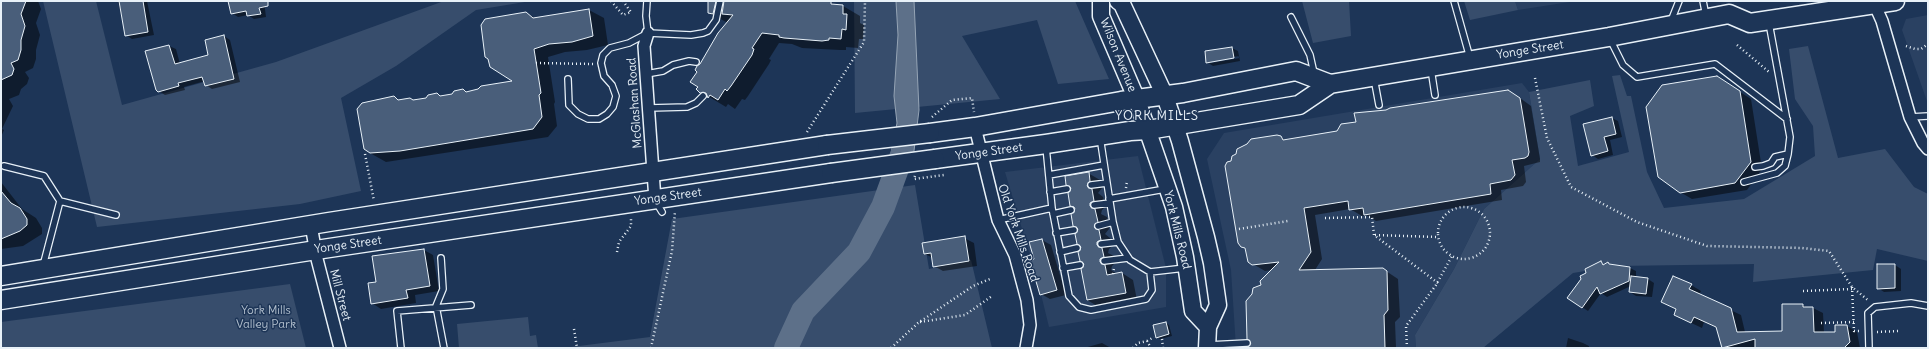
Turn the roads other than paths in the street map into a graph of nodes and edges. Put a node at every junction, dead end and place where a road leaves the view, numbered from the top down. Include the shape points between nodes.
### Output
1 (647, 1) edge
2 (720, 1) edge
3 (1101, 1) edge
4 (1118, 1) edge
5 (1454, 1) edge
6 (1679, 1) edge
7 (1895, 1) edge
8 (1874, 3) edge
9 (1733, 7) edge
10 (1705, 10) edge
11 (1291, 17) dead end
12 (1768, 20) junction
13 (1669, 25) junction
14 (648, 33) junction
15 (1609, 37) junction
16 (1470, 60) junction
17 (696, 62) dead end
18 (1431, 66) junction
19 (646, 74) junction
20 (1374, 76) junction
21 (568, 79) dead end
22 (1322, 81) junction
23 (1435, 95) dead end
24 (703, 96) dead end
25 (1165, 96) junction
26 (1137, 100) junction
27 (1379, 105) dead end
28 (649, 108) junction
29 (1928, 116) edge
30 (1910, 117) junction
31 (1787, 119) junction
32 (975, 120) junction
33 (1175, 126) junction
34 (1148, 130) junction
35 (1100, 135) junction
36 (1046, 144) junction
37 (1928, 149) edge
38 (981, 153) junction
39 (1788, 154) junction
40 (1104, 164) junction
41 (4, 166) dead end
42 (1755, 167) dead end
43 (654, 172) junction
44 (1049, 175) junction
45 (1744, 182) dead end
46 (1107, 183) junction
47 (1091, 185) dead end
48 (1168, 188) junction
49 (1067, 189) dead end
50 (1050, 192) junction
51 (60, 201) junction
52 (1109, 201) junction
53 (1094, 205) dead end
54 (658, 206) junction
55 (1071, 210) dead end
56 (1052, 211) junction
57 (116, 215) dead end
58 (998, 220) junction
59 (1113, 222) junction
60 (311, 225) junction
61 (1098, 226) dead end
62 (1074, 230) dead end
63 (1056, 233) junction
64 (1118, 242) junction
65 (1101, 244) dead end
66 (1077, 248) dead end
67 (316, 250) junction
68 (1060, 252) junction
69 (441, 258) dead end
70 (1128, 258) junction
71 (1104, 261) dead end
72 (1080, 265) dead end
73 (1063, 268) junction
74 (1187, 268) junction
75 (42, 269) junction
76 (1150, 272) junction
77 (1, 276) edge
78 (1, 300) edge
79 (471, 305) dead end
80 (436, 306) junction
81 (1928, 306) edge
82 (1208, 327) junction
83 (1247, 343) dead end
84 (1207, 346) edge
85 (340, 348) edge
86 (401, 348) edge
87 (444, 348) edge
88 (1026, 348) edge
89 (1869, 348) edge

1 - 14 lane
2 - 14 lane via 716,20 702,33
3 - 26 main road, Wilson Avenue via 1101,16
4 - 25 main road, Wilson Avenue via 1122,4
5 - 16 lane
6 - 13 lane
7 - 8 main road, Yonge Street
8 - 12 main road, Yonge Street
8 - 30 street via 1882,21
9 - 10 main road, Yonge Street
9 - 12 main road, Yonge Street via 1750,23
10 - 13 main road, Yonge Street
11 - 22 lane
12 - 31 lane
13 - 15 main road, Yonge Street
14 - 19 street, McGlashan Road via 644,46
14 - 21 lane via 629,43 610,48 603,55 601,63 604,76 612,85 616,96 613,107 607,114 588,119 578,114 570,105
15 - 16 main road, Yonge Street
15 - 31 lane via 1624,65 1637,77 1715,64
16 - 18 main road, Yonge Street
17 - 19 lane via 688,61
18 - 20 main road, Yonge Street
18 - 23 lane
19 - 28 street, McGlashan Road
20 - 22 main road, Yonge Street
20 - 27 lane
22 - 25 main road, Yonge Street via 1296,71
22 - 33 main road, Yonge Street via 1299,105
24 - 28 lane via 687,107
25 - 26 main road, Yonge Street
25 - 33 main road, Wilson Avenue
26 - 32 main road, Yonge Street
26 - 34 main road, Wilson Avenue
28 - 43 street, McGlashan Road
29 - 30 lane
30 - 37 street
31 - 39 lane via 1790,137
32 - 38 street, Old York Mills Road
32 - 43 main road, Yonge Street, bridge via 931,124 827,145
33 - 34 main road, Yonge Street
33 - 82 main road via 1212,263 1218,305
34 - 35 main road, Yonge Street
34 - 48 main road, York Mills Road
35 - 36 main road, Yonge Street
35 - 40 lane
36 - 38 main road, Yonge Street
36 - 44 lane
38 - 54 main road, Yonge Street, bridge via 831,173
38 - 58 street, Old York Mills Road
39 - 42 lane via 1775,157 1771,163
39 - 45 lane via 1785,166 1777,173
40 - 44 lane
40 - 46 lane
41 - 51 lane via 44,176
43 - 54 street, McGlashan Road
43 - 60 main road, Yonge Street
44 - 50 lane
46 - 47 lane
46 - 52 lane
48 - 52 lane
48 - 74 main road, York Mills Road
49 - 50 lane
50 - 56 lane
51 - 57 lane
51 - 75 lane
52 - 53 lane
52 - 59 lane
54 - 67 main road, Yonge Street
55 - 56 lane
56 - 58 lane
56 - 63 lane
58 - 88 street, Old York Mills Road via 1015,255 1027,300 1030,325
59 - 61 lane
59 - 64 lane
60 - 67 street, Mill Street
60 - 75 main road, Yonge Street
62 - 63 lane
63 - 68 lane
64 - 65 lane
64 - 70 lane
66 - 68 lane
67 - 78 main road, Yonge Street
67 - 85 street, Mill Street
68 - 73 lane
69 - 80 lane via 443,289
70 - 71 lane
70 - 76 lane
72 - 73 lane
73 - 76 lane via 1068,296 1079,307 1091,310 1146,299 1152,290
74 - 76 lane
74 - 82 main road, York Mills Road via 1193,311
75 - 77 main road, Yonge Street
79 - 80 lane via 440,308
80 - 86 lane via 397,311
80 - 87 lane
81 - 89 lane via 1911,303 1875,307 1868,313
82 - 84 main road
83 - 84 lane

